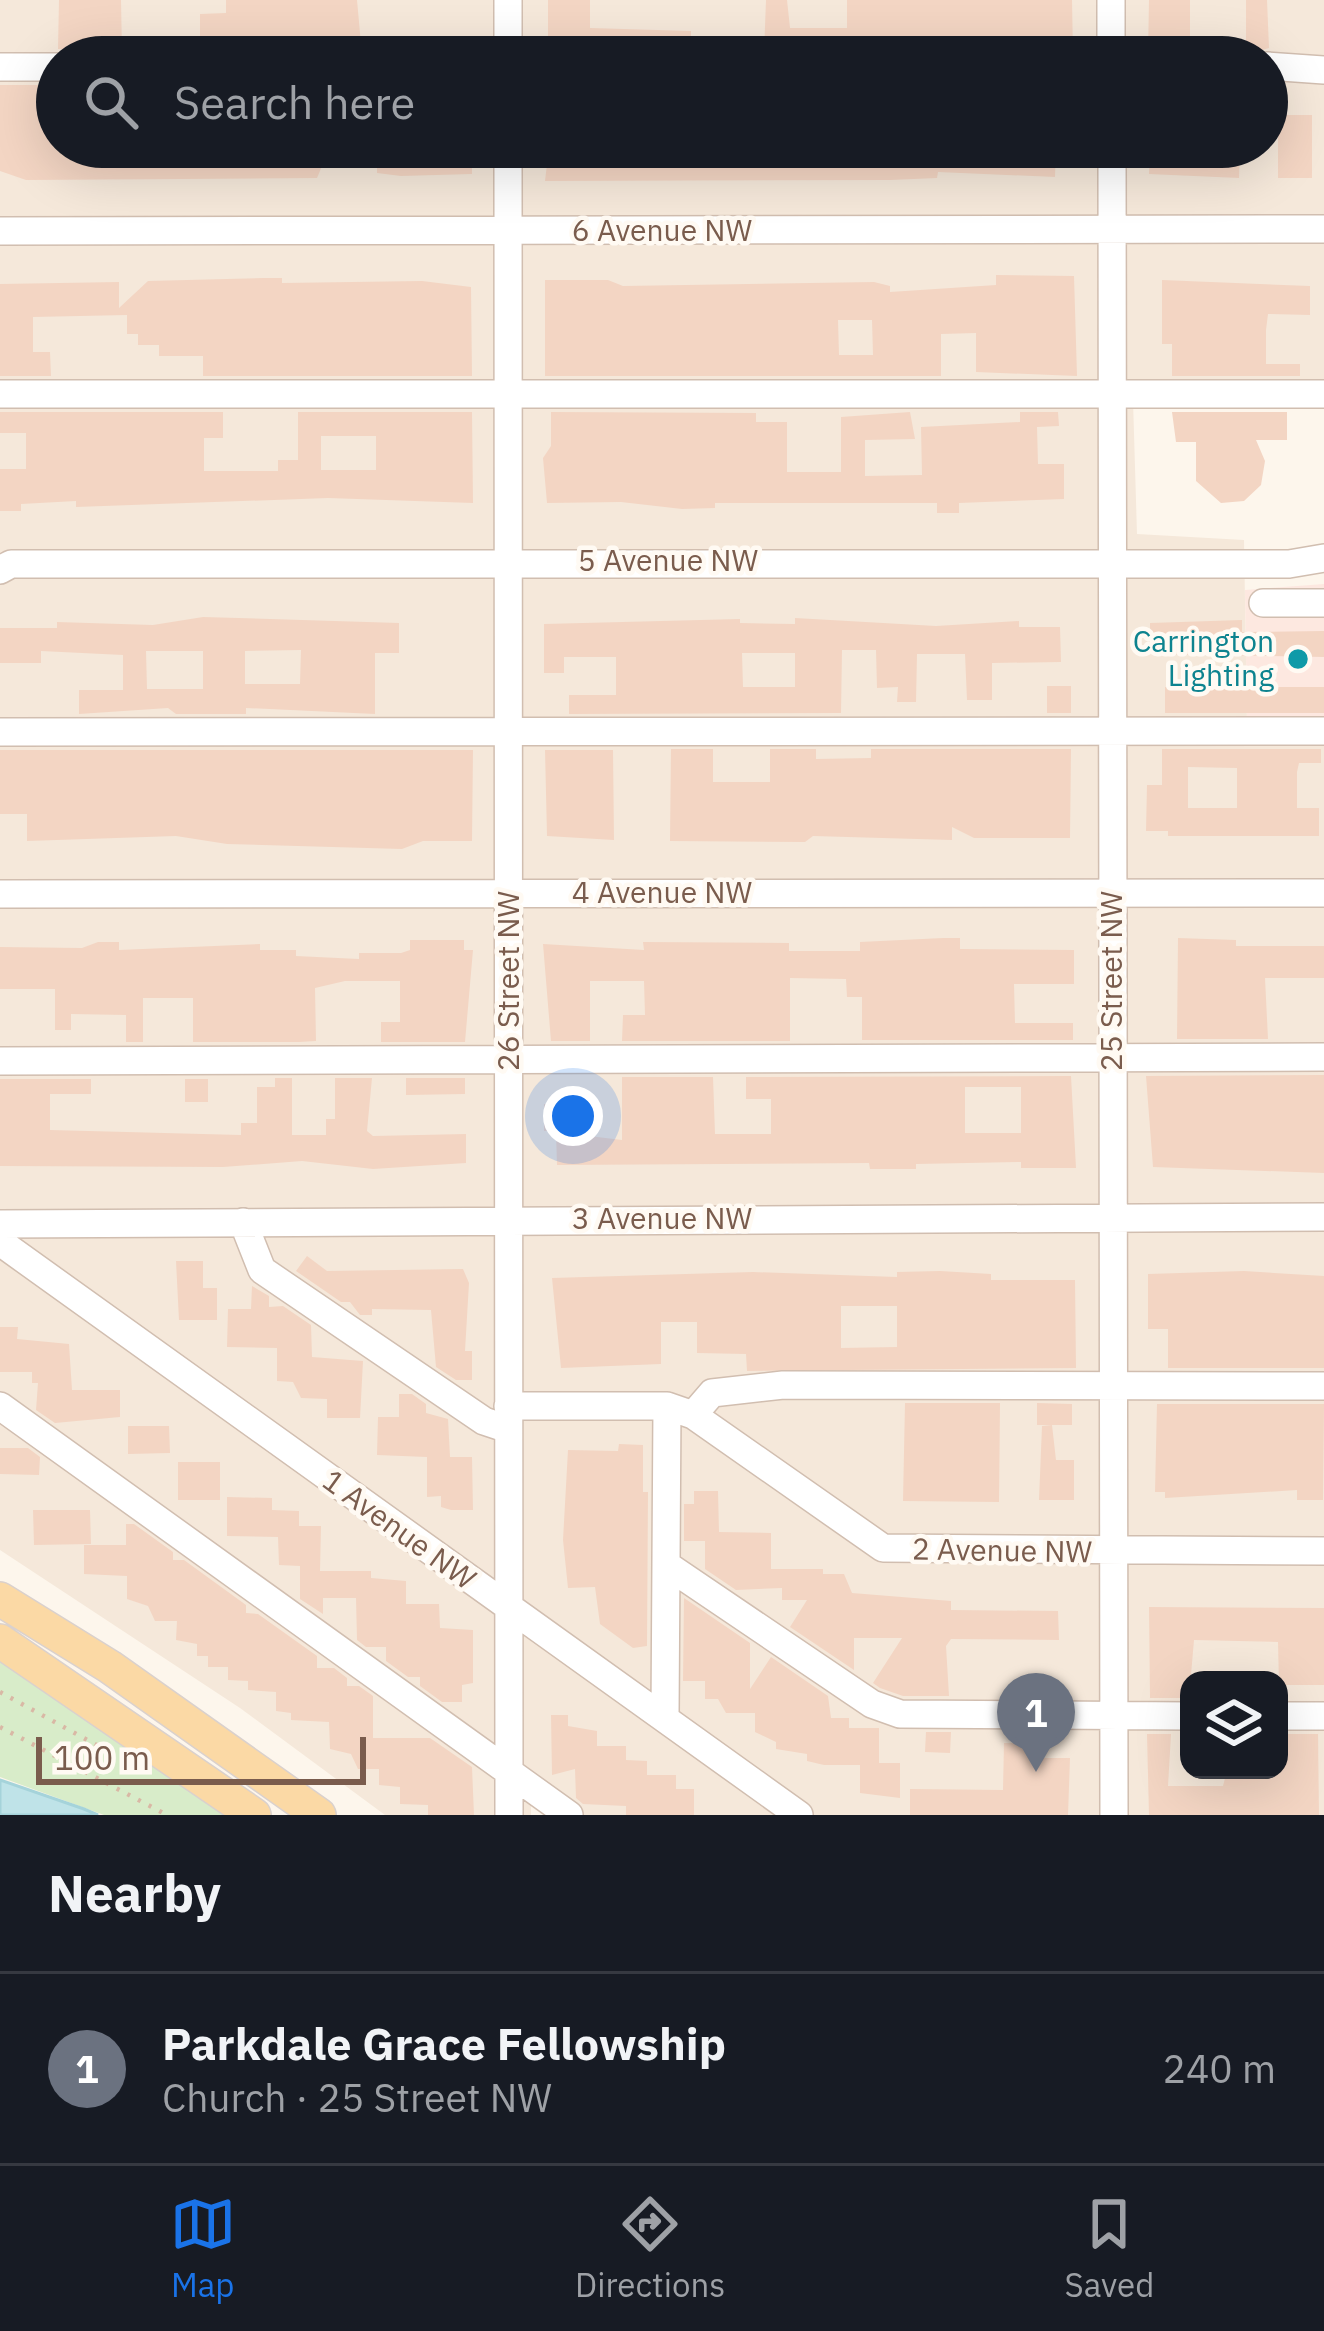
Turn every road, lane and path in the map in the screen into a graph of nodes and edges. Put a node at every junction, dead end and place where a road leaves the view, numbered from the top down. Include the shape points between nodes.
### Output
1 (508, 0) edge
2 (1111, 0) edge
3 (508, 36) edge
4 (1111, 36) edge
5 (0, 67) edge
6 (36, 67) edge
7 (1288, 67) edge
8 (1324, 70) edge
9 (508, 168) edge
10 (1112, 168) edge
11 (1112, 229) junction
12 (1324, 230) edge
13 (0, 231) edge
14 (508, 231) junction
15 (0, 394) edge
16 (508, 394) junction
17 (1110, 394) junction
18 (1324, 394) edge
19 (1324, 559) edge
20 (508, 562) junction
21 (1112, 563) junction
22 (4, 564) edge
23 (1263, 603) dead end
24 (1324, 603) edge
25 (1112, 730) junction
26 (1324, 730) edge
27 (0, 732) edge
28 (508, 733) junction
29 (509, 893) junction
30 (1111, 893) junction
31 (1324, 893) edge
32 (0, 894) edge
33 (509, 1056) junction
34 (1324, 1057) edge
35 (1112, 1058) junction
36 (0, 1061) edge
37 (1324, 1217) edge
38 (1113, 1218) junction
39 (509, 1220) junction
40 (243, 1222) junction
41 (0, 1224) edge
42 (0, 1242) edge
43 (1113, 1386) junction
44 (1324, 1386) edge
45 (0, 1406) edge
46 (680, 1410) junction
47 (508, 1418) junction
48 (1324, 1551) edge
49 (1114, 1552) junction
50 (668, 1566) junction
51 (0, 1599) edge
52 (508, 1608) junction
53 (0, 1641) edge
54 (0, 1692) edge
55 (1114, 1716) junction
56 (1180, 1716) edge
57 (1288, 1716) edge
58 (1324, 1716) edge
59 (665, 1717) junction
60 (0, 1727) edge
61 (112, 1753) dead end
62 (510, 1772) junction
63 (167, 1815) edge
64 (254, 1815) edge
65 (319, 1815) edge
66 (509, 1815) edge
67 (569, 1815) edge
68 (800, 1815) edge
69 (1114, 1815) edge

1 - 3 street
2 - 4 street
5 - 6 street
7 - 8 street
9 - 14 street, 26 Street NW
10 - 11 street, 25 Street NW
11 - 12 street, 6 Avenue NW
11 - 14 street, 6 Avenue NW
11 - 17 street, 25 Street NW
13 - 14 street, 6 Avenue NW
14 - 16 street, 26 Street NW
15 - 16 street
16 - 17 street
16 - 20 street, 26 Street NW
17 - 18 street
17 - 21 street, 25 Street NW
19 - 21 street, 5 Avenue NW
20 - 21 street, 5 Avenue NW
20 - 22 street, 5 Avenue NW
20 - 28 street, 26 Street NW
21 - 25 street, 25 Street NW
23 - 24 street
25 - 26 street
25 - 28 street
25 - 30 street, 25 Street NW
27 - 28 street
28 - 29 street, 26 Street NW
29 - 30 street, 4 Avenue NW
29 - 32 street, 4 Avenue NW
29 - 33 street, 26 Street NW
30 - 31 street, 4 Avenue NW
30 - 35 street, 25 Street NW
33 - 35 street
33 - 36 street
33 - 39 street, 26 Street NW
34 - 35 street
35 - 38 street, 25 Street NW
37 - 38 street, 3 Avenue NW
38 - 39 street, 3 Avenue NW
38 - 43 street, 25 Street NW
39 - 40 street, 3 Avenue NW
39 - 47 street, 26 Street NW
40 - 41 street, 3 Avenue NW
40 - 47 street via 262,1270 484,1421
42 - 52 street, 1 Avenue NW
43 - 44 street
43 - 46 street via 746,1388 712,1393
43 - 49 street, 25 Street NW
45 - 62 street
46 - 47 street
46 - 49 street, 2 Avenue NW via 883,1548
46 - 50 street
47 - 52 street, 26 Street NW
48 - 49 street, 2 Avenue NW
49 - 55 street, 25 Street NW
50 - 55 street via 872,1704 900,1714
50 - 59 street
51 - 65 main road
52 - 59 street, 1 Avenue NW
52 - 62 street, 26 Street NW
53 - 64 main road
54 - 61 path
55 - 56 street
55 - 69 street, 25 Street NW
57 - 58 street
59 - 68 street, 1 Avenue NW
60 - 63 path
62 - 66 street, 26 Street NW
62 - 67 street

